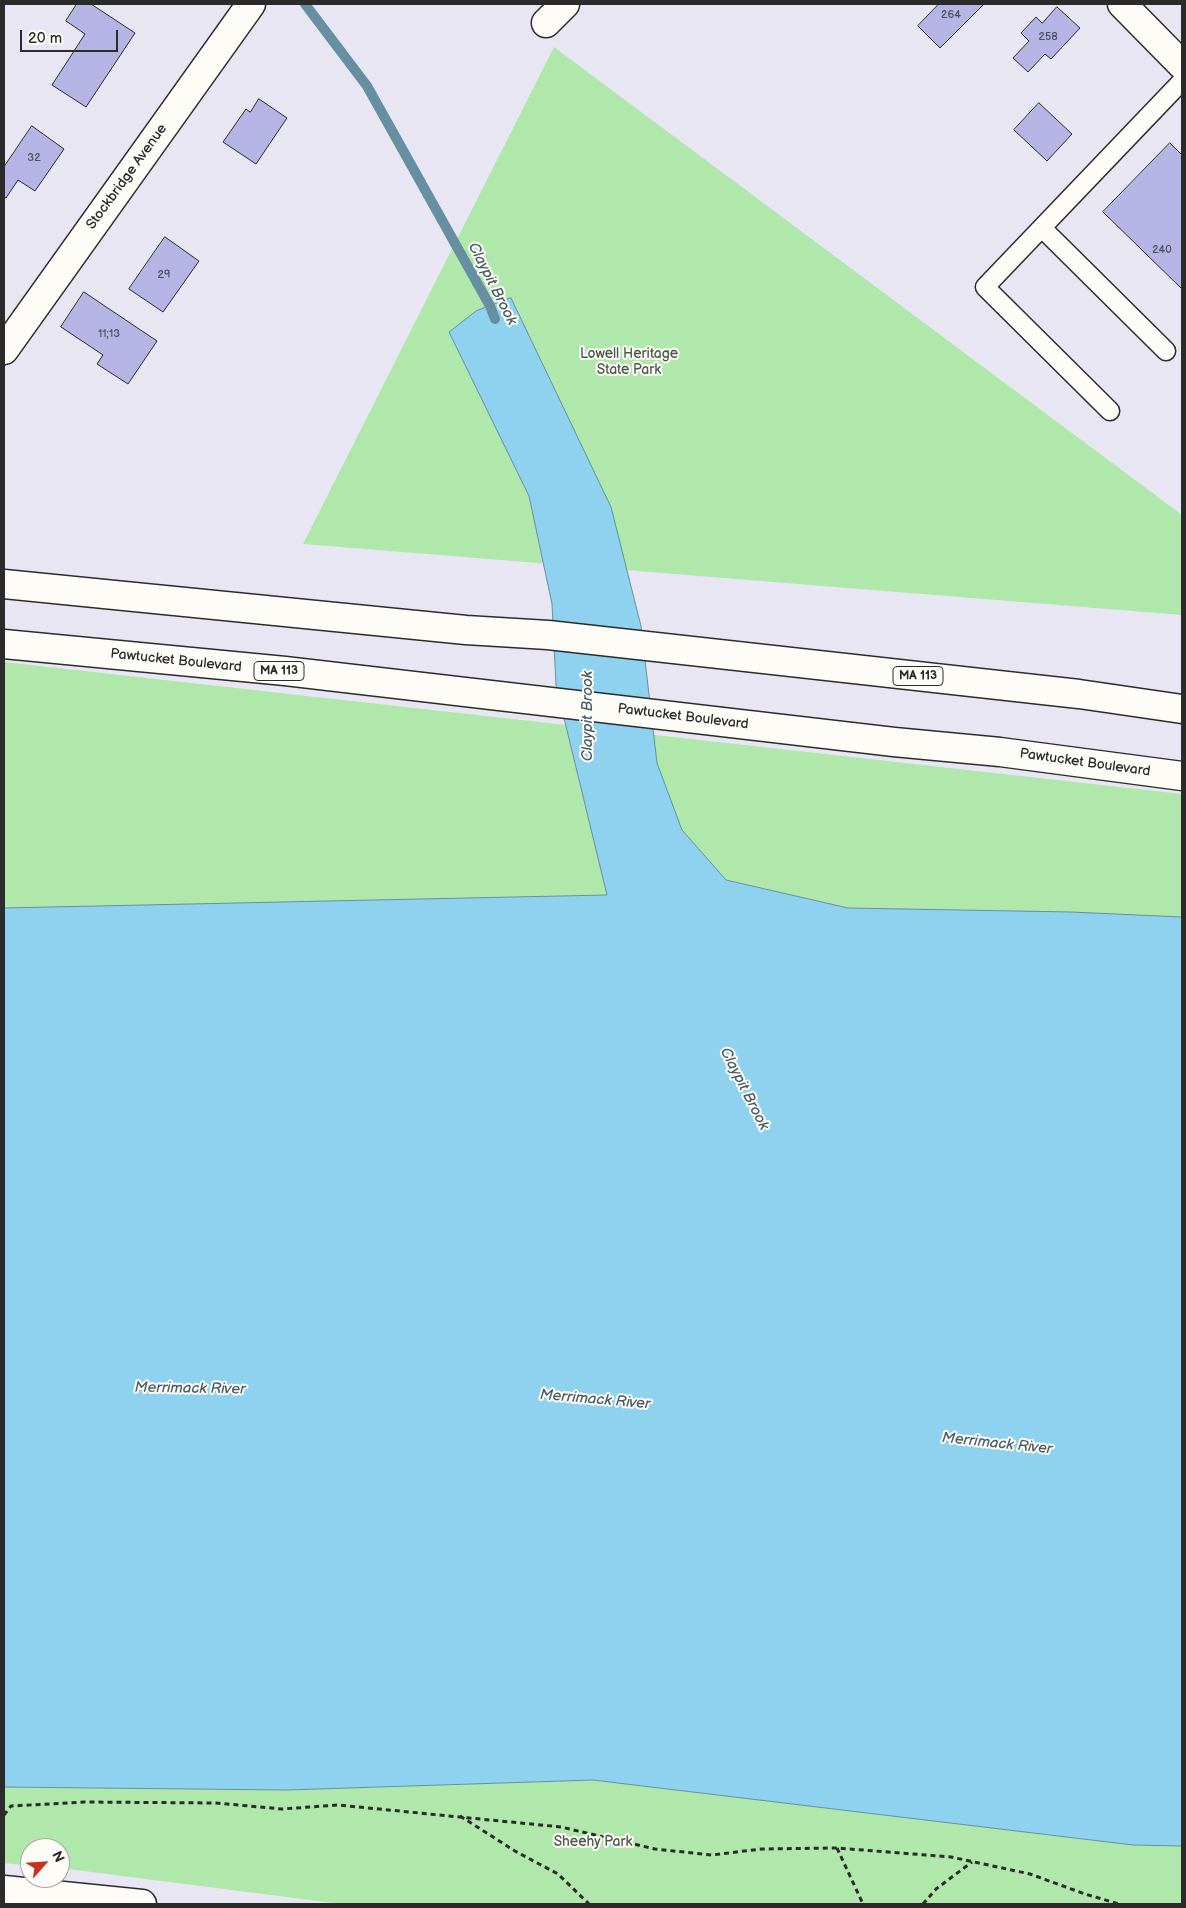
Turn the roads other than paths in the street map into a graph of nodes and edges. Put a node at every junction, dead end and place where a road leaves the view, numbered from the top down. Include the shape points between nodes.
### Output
1 (251, 4) edge
2 (565, 4) edge
3 (1122, 4) edge
4 (546, 23) dead end
5 (1182, 65) edge
6 (1182, 81) edge
7 (1042, 228) junction
8 (4, 350) edge
9 (1166, 352) dead end
10 (1110, 411) dead end
11 (4, 584) edge
12 (4, 644) edge
13 (1182, 709) edge
14 (1182, 776) edge
15 (4, 1890) edge
16 (142, 1904) edge

1 - 8 main road, Stockbridge Avenue
2 - 4 main road
3 - 5 main road
6 - 7 lane
7 - 9 lane
7 - 10 lane via 985,288
11 - 13 main road, MA 113 via 466,630 548,635 1069,693
12 - 14 main road, Pawtucket Boulevard / MA 113 via 285,671 1000,752
15 - 16 main road

